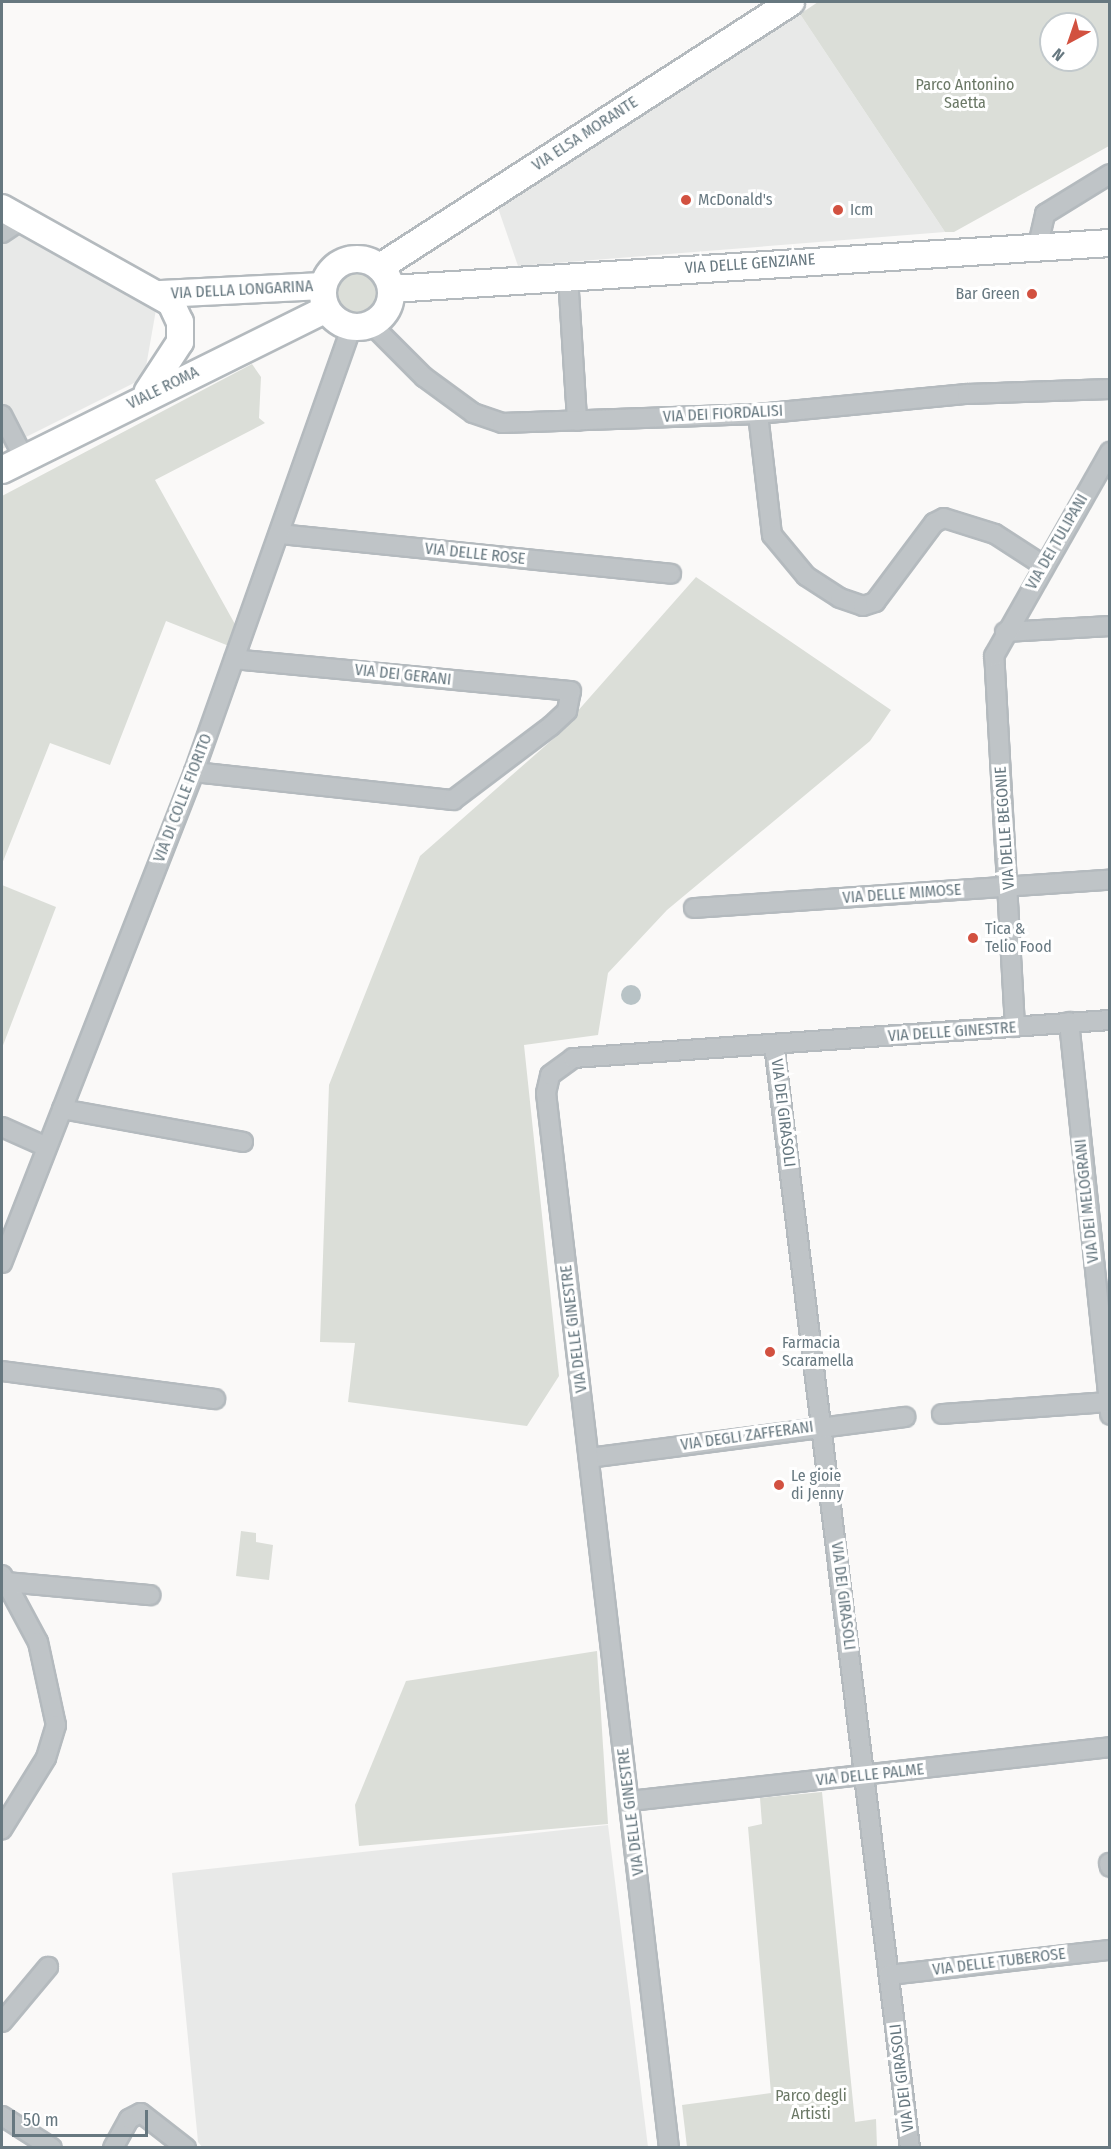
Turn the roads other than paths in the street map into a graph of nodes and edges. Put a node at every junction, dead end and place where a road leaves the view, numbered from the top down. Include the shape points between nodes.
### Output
1 (791, 2) edge
2 (1110, 174) edge
3 (8, 221) edge
4 (1110, 243) edge
5 (1038, 245) junction
6 (567, 276) junction
7 (386, 278) junction
8 (161, 294) junction
9 (325, 297) junction
10 (362, 326) junction
11 (1110, 389) edge
12 (141, 398) junction
13 (758, 414) junction
14 (2, 416) edge
15 (577, 420) junction
16 (1110, 452) edge
17 (24, 458) junction
18 (2, 470) edge
19 (280, 534) junction
20 (1043, 565) junction
21 (671, 574) dead end
22 (1110, 626) edge
23 (1005, 632) junction
24 (236, 659) junction
25 (194, 772) junction
26 (1110, 880) edge
27 (1009, 887) junction
28 (694, 908) dead end
29 (1110, 1020) edge
30 (1069, 1022) junction
31 (1015, 1027) junction
32 (774, 1044) junction
33 (62, 1109) junction
34 (2, 1127) edge
35 (243, 1142) dead end
36 (47, 1147) junction
37 (2, 1263) edge
38 (2, 1371) edge
39 (215, 1400) dead end
40 (1109, 1406) edge
41 (942, 1414) dead end
42 (905, 1417) dead end
43 (822, 1425) junction
44 (589, 1458) junction
45 (4, 1578) edge
46 (150, 1595) dead end
47 (1110, 1747) edge
48 (866, 1776) junction
49 (630, 1801) junction
50 (2, 1829) edge
51 (1110, 1950) edge
52 (48, 1967) dead end
53 (890, 1975) junction
54 (2, 2022) edge
55 (2, 2116) edge
56 (52, 2148) edge
57 (113, 2148) edge
58 (186, 2148) edge
59 (669, 2148) edge
60 (910, 2148) edge

1 - 7 street, VIA ELSA MORANTE
2 - 5 street via 1045,214 1038,226
3 - 8 street, VIA DELLA LONGARINA
4 - 5 street, VIA DELLE GENZIANE
5 - 6 street, VIA DELLE GENZIANE
6 - 7 street, VIA DELLE GENZIANE
6 - 15 street
7 - 9 street, VIA DELLE GENZIANE via 346,261
7 - 10 street via 387,310
8 - 9 street, VIA DELLA LONGARINA
8 - 12 street, VIA DELLA LONGARINA via 178,315 180,342 168,367
9 - 10 street
9 - 12 street, VIALE ROMA
10 - 15 street, VIA DEI FIORDALISI via 480,417 513,423
10 - 19 street, VIA DI COLLE FIORITO
11 - 13 street, VIA DEI FIORDALISI via 967,394
12 - 17 street, VIALE ROMA
13 - 15 street, VIA DEI FIORDALISI
13 - 20 street via 772,535 806,576 840,598 863,606 875,602 944,518 995,534
14 - 17 street
16 - 20 street, VIA DEI TULIPANI
17 - 18 street, VIALE ROMA
19 - 21 street, VIA DELLE ROSE
19 - 24 street, VIA DI COLLE FIORITO
20 - 23 street, VIA DEI TULIPANI
22 - 23 street
23 - 27 street, VIA DELLE BEGONIE via 994,666
24 - 25 street, VIA DI COLLE FIORITO
24 - 25 street, VIA DEI GERANI via 571,691 567,711 551,726 453,800
25 - 33 street, VIA DI COLLE FIORITO
26 - 27 street, VIA DELLE MIMOSE
27 - 28 street, VIA DELLE MIMOSE
27 - 31 street, VIA DELLE BEGONIE
29 - 30 street, VIA DELLE GINESTRE
30 - 31 street, VIA DELLE GINESTRE
30 - 40 street, VIA DEI MELOGRANI
31 - 32 street, VIA DELLE GINESTRE
32 - 43 street, VIA DEI GIRASOLI
32 - 44 street, VIA DELLE GINESTRE via 573,1058 550,1075 546,1093
33 - 35 street
33 - 36 street, VIA DI COLLE FIORITO
34 - 36 street
36 - 37 street, VIA DI COLLE FIORITO
38 - 39 street
40 - 41 street
42 - 43 street, VIA DEGLI ZAFFERANI
43 - 44 street, VIA DEGLI ZAFFERANI
43 - 48 street, VIA DEI GIRASOLI
44 - 49 street, VIA DELLE GINESTRE
45 - 46 street
45 - 50 street via 38,1642 56,1725 46,1758
47 - 48 street, VIA DELLE PALME
48 - 49 street, VIA DELLE PALME
48 - 53 street, VIA DEI GIRASOLI
49 - 59 street, VIA DELLE GINESTRE
51 - 53 street, VIA DELLE TUBEROSE
52 - 54 street
53 - 60 street, VIA DEI GIRASOLI
55 - 56 street
57 - 58 street via 129,2119 141,2114

